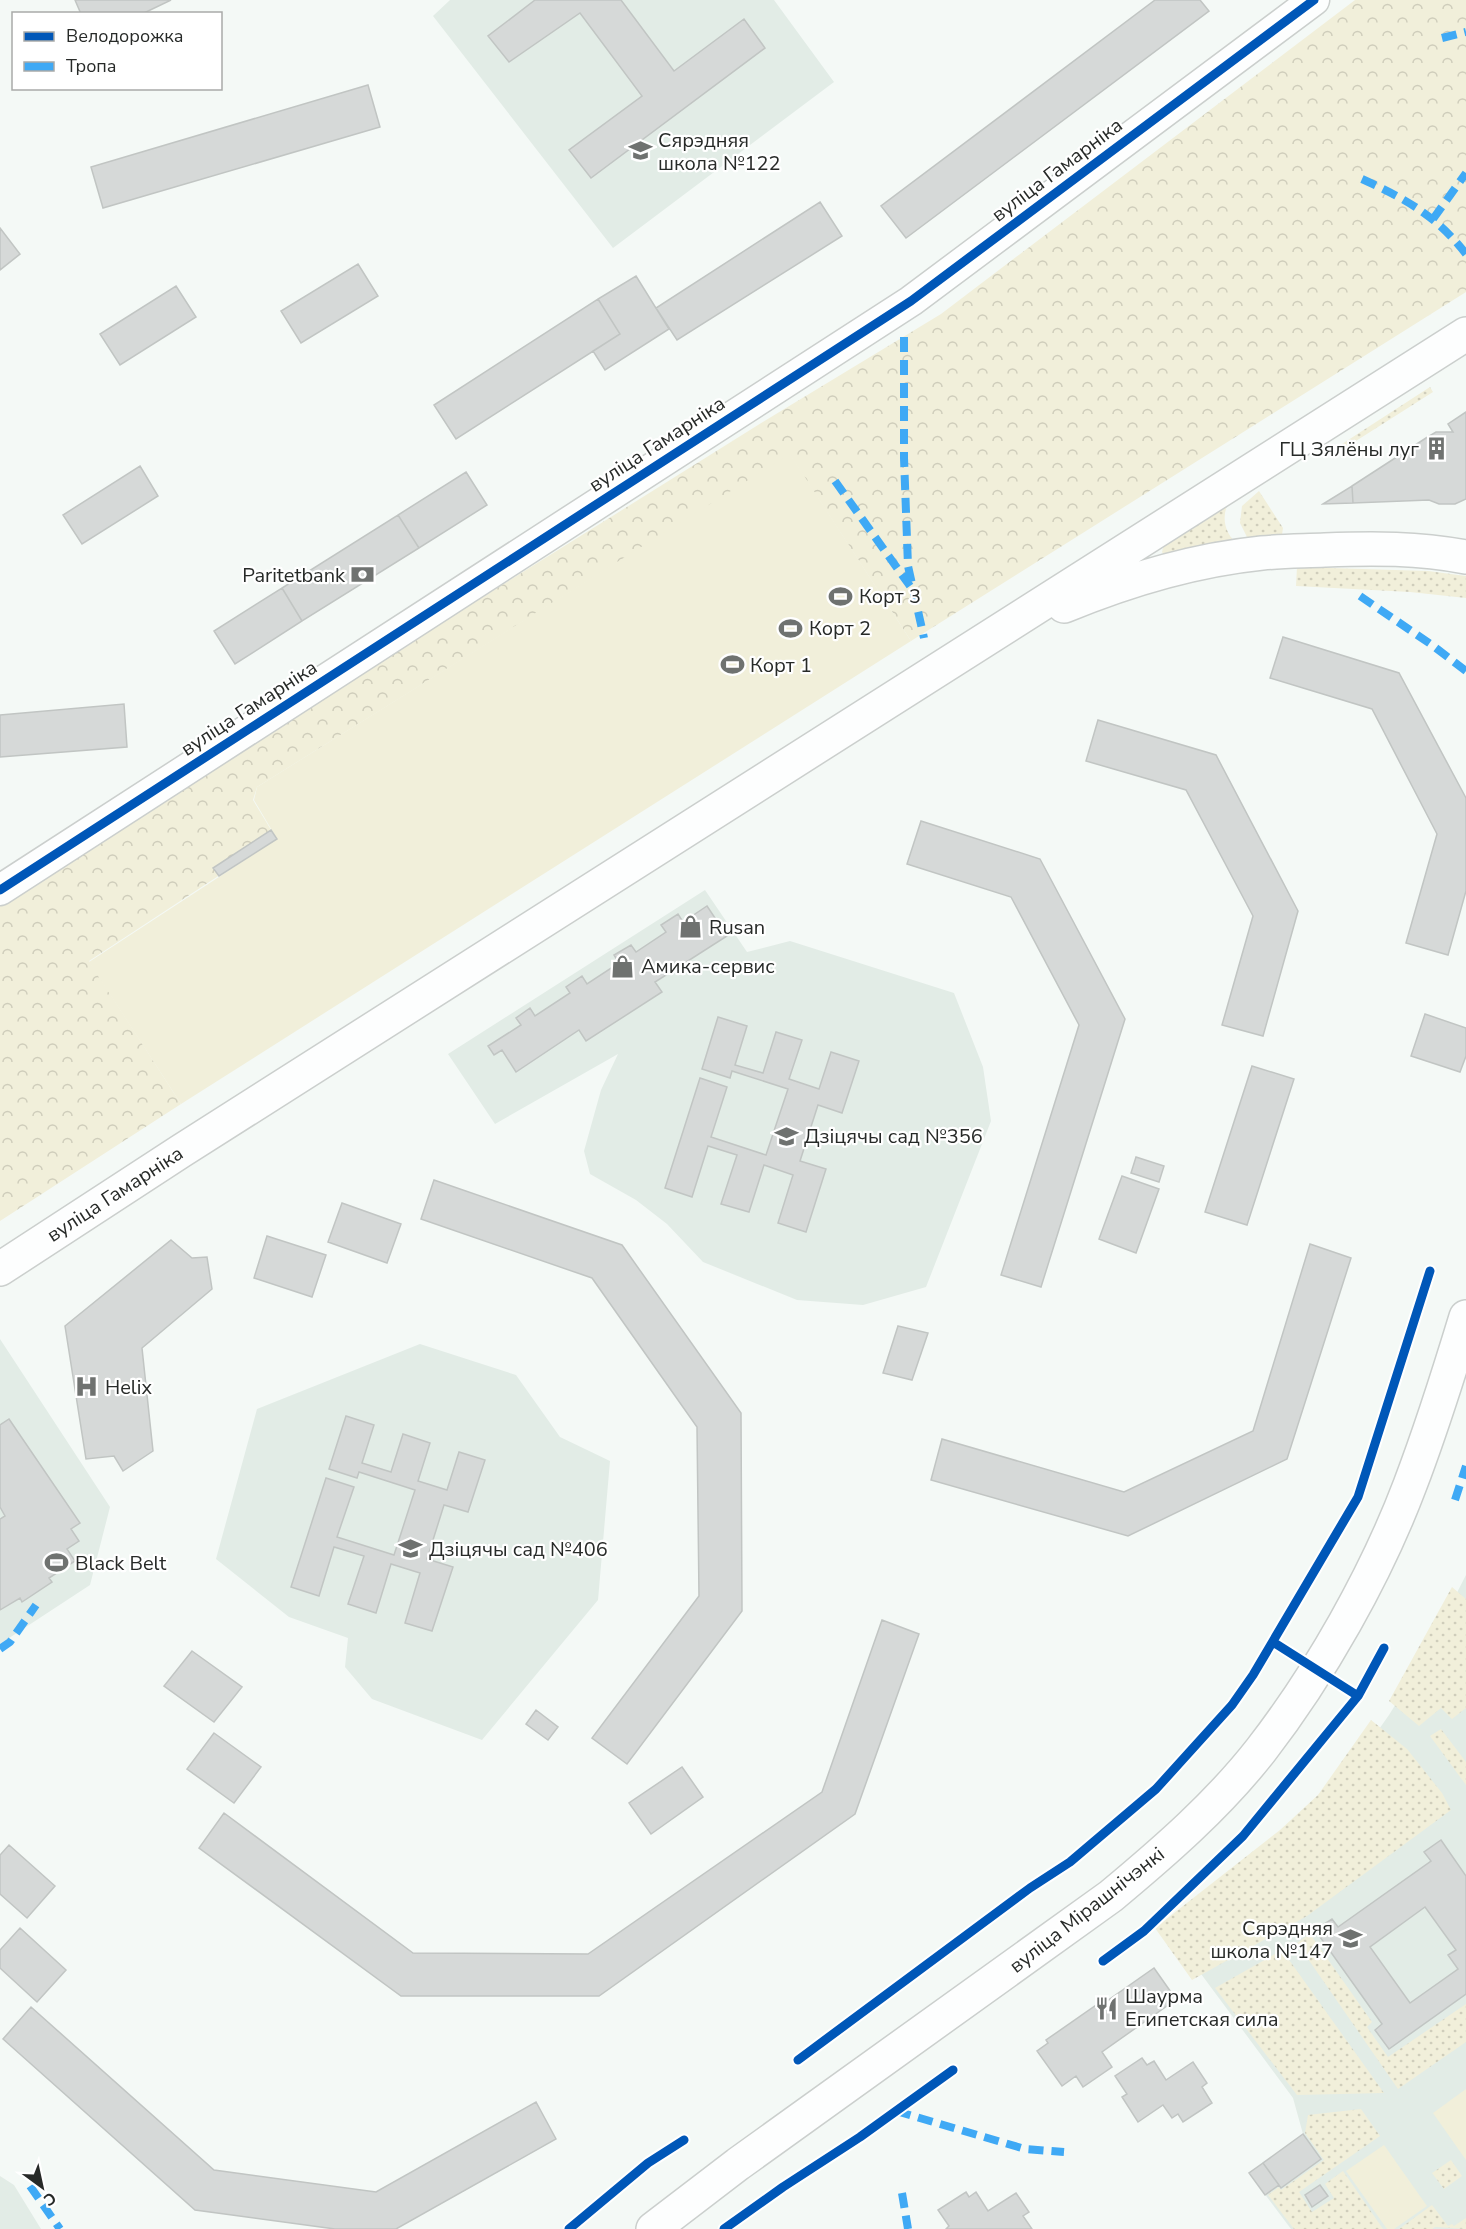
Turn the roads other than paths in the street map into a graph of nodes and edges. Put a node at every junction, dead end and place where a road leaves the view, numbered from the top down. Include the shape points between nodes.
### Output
1 (1314, 0) edge
2 (1466, 334) edge
3 (1466, 557) edge
4 (990, 637) junction
5 (0, 890) edge
6 (0, 1269) edge
7 (1466, 1317) edge
8 (653, 2229) edge

1 - 5 street, вуліца Гамарніка via 911,301
2 - 4 main road, вуліца Гамарніка
3 - 4 main road, вуліца Гамарніка via 1430,550 1365,549 1262,553 1205,562 1130,582
4 - 6 main road, вуліца Гамарніка
7 - 8 main road, вуліца Мірашнічэнкі via 1410,1487 1363,1587 1301,1694 1214,1804 1111,1896 775,2136

